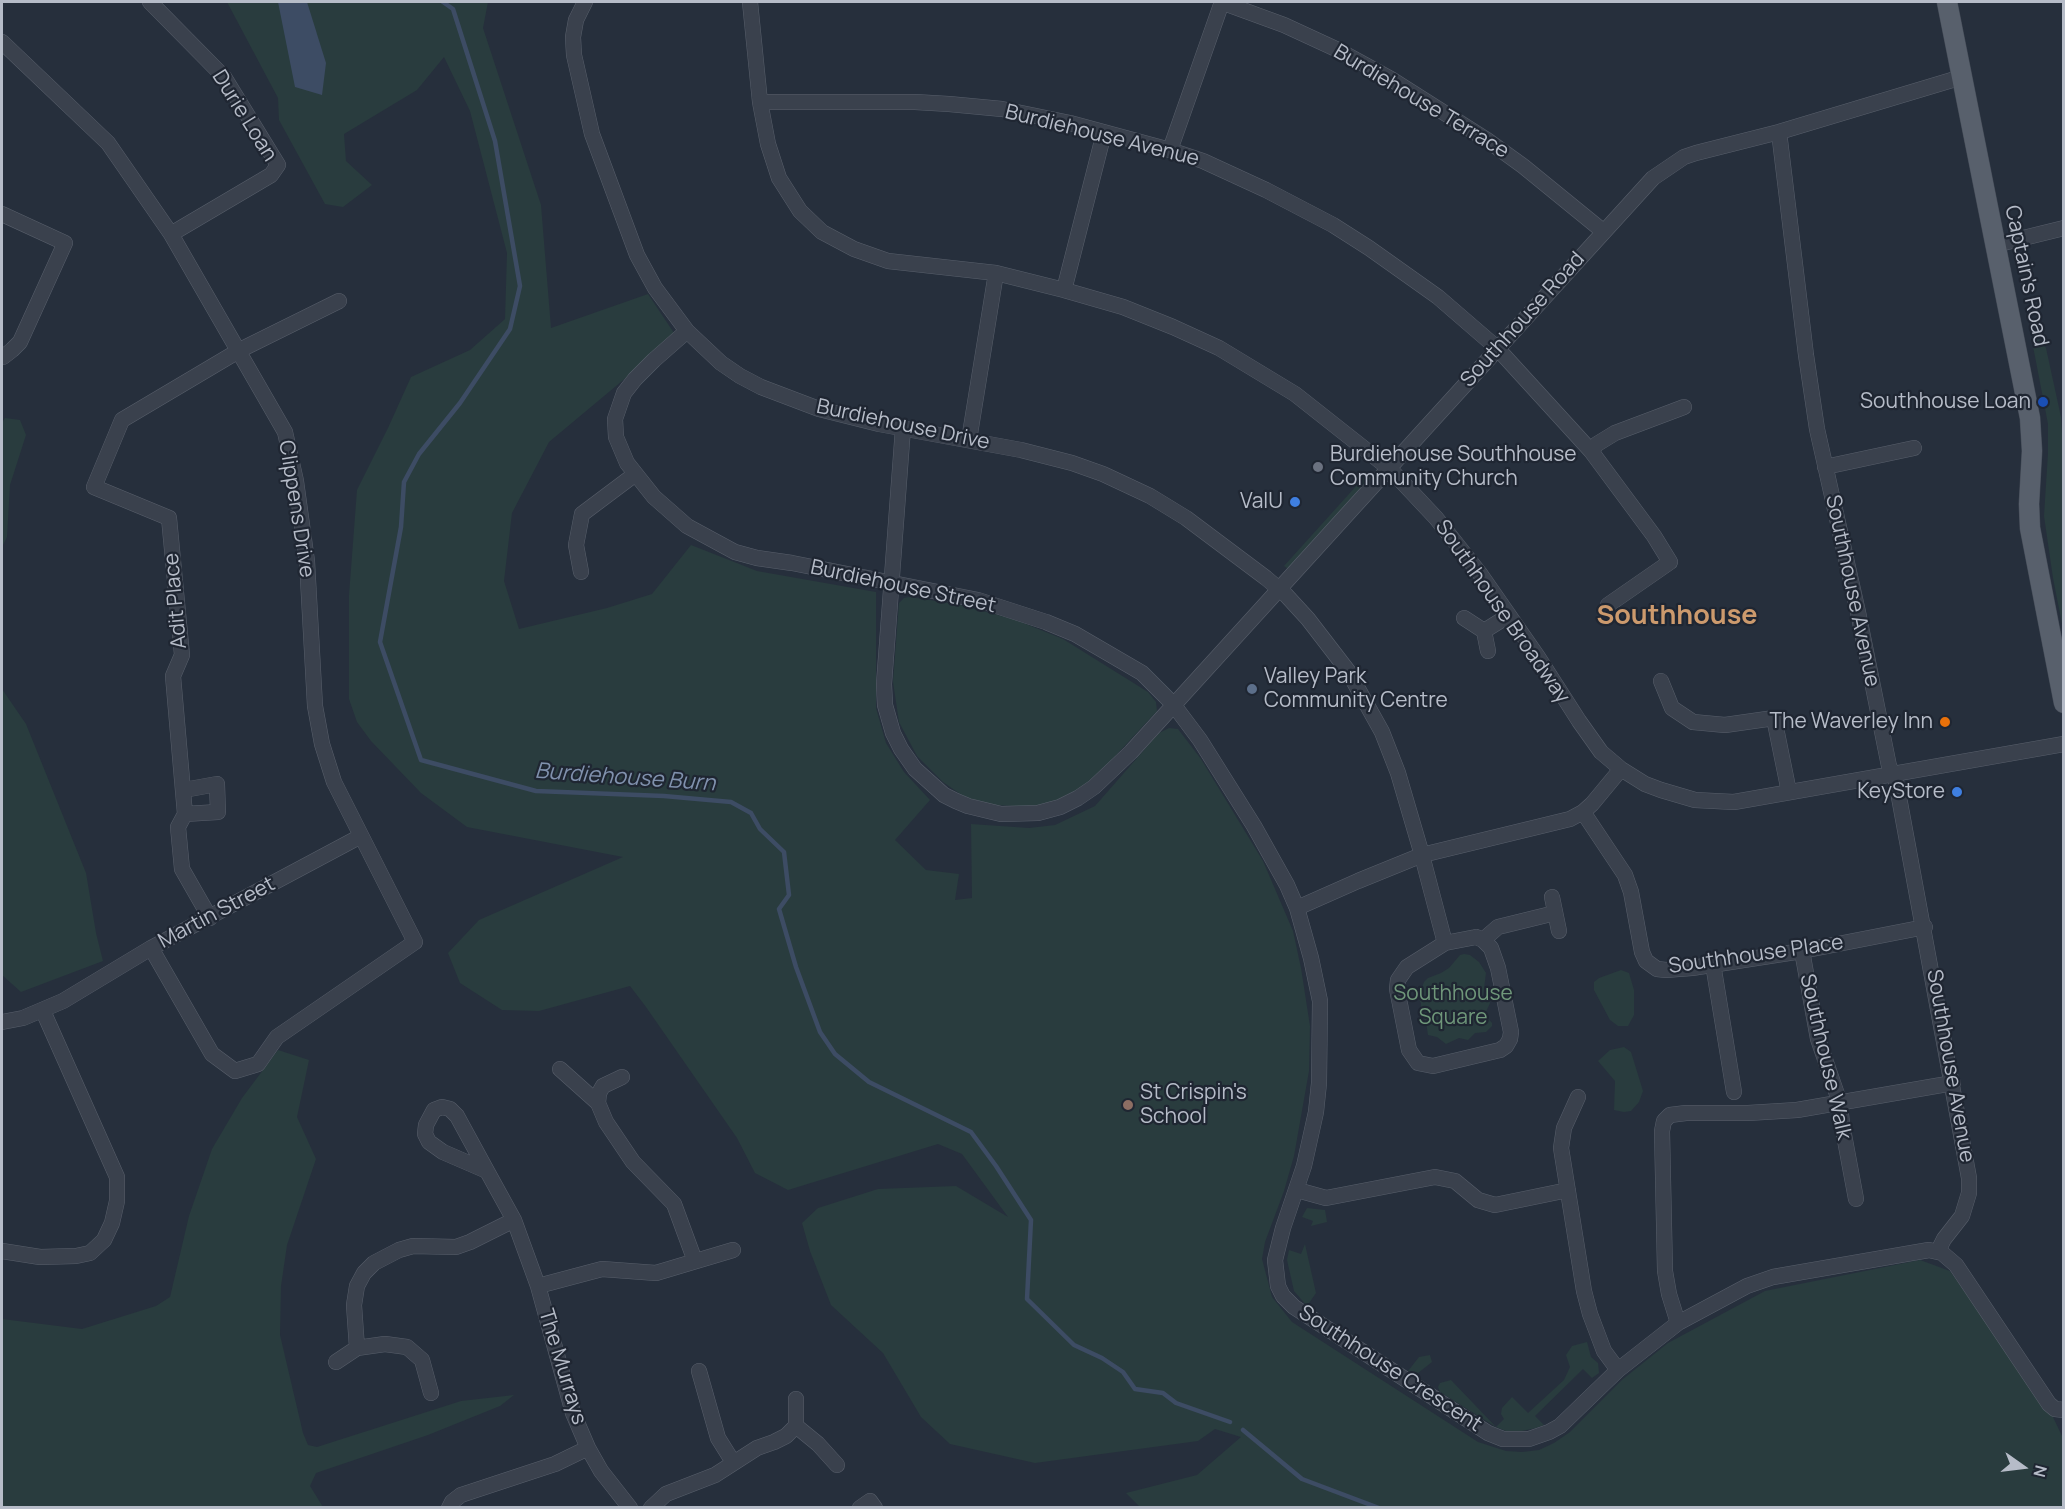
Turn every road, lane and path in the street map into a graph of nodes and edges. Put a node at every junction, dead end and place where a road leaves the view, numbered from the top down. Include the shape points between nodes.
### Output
1 (150, 2) edge
2 (585, 2) edge
3 (750, 2) edge
4 (1222, 2) edge
5 (1947, 2) edge
6 (2, 42) edge
7 (1962, 77) junction
8 (760, 102) junction
9 (1779, 132) junction
10 (1104, 133) junction
11 (1170, 150) junction
12 (2, 214) edge
13 (2064, 228) edge
14 (1604, 232) junction
15 (171, 234) junction
16 (1995, 245) junction
17 (996, 273) junction
18 (1064, 290) junction
19 (339, 301) dead end
20 (687, 331) junction
21 (1497, 348) junction
22 (240, 350) junction
23 (2, 356) edge
24 (1684, 407) dead end
25 (903, 428) junction
26 (969, 440) junction
27 (1914, 448) dead end
28 (1591, 451) junction
29 (1825, 467) junction
30 (1390, 469) junction
31 (634, 475) junction
32 (581, 572) dead end
33 (892, 583) junction
34 (1279, 589) junction
35 (1608, 605) dead end
36 (1508, 616) junction
37 (1464, 618) dead end
38 (1484, 631) junction
39 (1488, 651) dead end
40 (1660, 681) dead end
41 (2064, 703) edge
42 (1173, 704) junction
43 (2064, 744) edge
44 (1621, 769) junction
45 (1893, 774) junction
46 (184, 790) junction
47 (1789, 792) junction
48 (1583, 812) junction
49 (185, 814) junction
50 (361, 836) junction
51 (1422, 855) junction
52 (1552, 897) dead end
53 (1297, 908) junction
54 (1555, 913) junction
55 (210, 918) junction
56 (1924, 927) junction
57 (1559, 932) dead end
58 (1483, 940) junction
59 (415, 942) joint
60 (1445, 943) junction
61 (151, 948) junction
62 (1802, 951) junction
63 (1713, 964) junction
64 (43, 1011) junction
65 (2, 1022) edge
66 (560, 1069) dead end
67 (622, 1077) dead end
68 (1953, 1083) junction
69 (1734, 1092) dead end
70 (447, 1096) dead end
71 (1578, 1097) dead end
72 (598, 1103) junction
73 (1840, 1103) junction
74 (457, 1116) junction
75 (487, 1171) junction
76 (1297, 1190) junction
77 (1568, 1190) junction
78 (1856, 1199) dead end
79 (514, 1220) junction
80 (733, 1250) dead end
81 (2, 1251) edge
82 (1938, 1251) junction
83 (695, 1261) junction
84 (538, 1286) junction
85 (1678, 1323) junction
86 (357, 1348) junction
87 (336, 1362) dead end
88 (1618, 1370) junction
89 (699, 1371) dead end
90 (431, 1393) dead end
91 (796, 1399) dead end
92 (2064, 1410) edge
93 (796, 1426) junction
94 (588, 1448) junction
95 (733, 1462) junction
96 (837, 1466) dead end
97 (448, 1508) edge
98 (630, 1508) edge
99 (651, 1508) edge
100 (860, 1508) edge
101 (875, 1508) edge

1 - 15 street, Durie Loan via 224,77 278,165 271,175
2 - 20 street, Burdiehouse Drive via 573,37 592,134 637,255 655,288
3 - 8 street, Southhouse Broadway
4 - 11 street
4 - 14 street, Burdiehouse Terrace via 1318,41 1391,79 1496,146
5 - 7 main road, Captain's Road
6 - 15 street, Clippens Drive via 108,143
7 - 9 street, Southhouse Road
7 - 16 main road, Captain's Road
8 - 10 street, Burdiehouse Avenue via 949,104 1002,110
8 - 17 street, Southhouse Broadway via 779,178 800,211 822,232 888,261
9 - 14 street, Southhouse Road via 1684,157 1653,178
9 - 29 street, Southhouse Avenue via 1806,355
10 - 11 street, Burdiehouse Avenue
10 - 18 street
11 - 21 street, Burdiehouse Avenue via 1203,161 1333,225 1438,297
12 - 23 street via 65,243 20,342
13 - 16 street
14 - 21 street, Southhouse Road
15 - 22 street, Clippens Drive
16 - 41 main road, Captain's Road via 2030,418 2030,528
17 - 18 street, Southhouse Broadway
17 - 26 street
18 - 30 street, Southhouse Broadway via 1123,308 1219,348 1295,394
19 - 22 street
20 - 25 street, Burdiehouse Drive via 721,363 761,387 819,409
20 - 31 street, Burdiehouse Street via 635,379 618,407 616,437
21 - 28 street, Burdiehouse Avenue
21 - 30 street, Southhouse Road
22 - 46 street, Adit Place via 122,420 94,487 168,519 182,649 173,676
22 - 50 street, Clippens Drive via 285,432 307,561 315,706 322,744 334,782
24 - 28 street via 1614,433
25 - 26 street, Burdiehouse Drive
25 - 33 street, Southhouse Road
26 - 34 street, Burdiehouse Drive via 1072,463 1131,486 1186,518
27 - 29 street
28 - 35 street, Burdiehouse Avenue via 1670,562
29 - 45 street, Southhouse Avenue
30 - 34 street, Southhouse Road
30 - 36 street, Southhouse Broadway via 1436,518
31 - 32 street via 582,514 576,545
31 - 33 street, Burdiehouse Street via 687,525 735,552
33 - 42 street, Burdiehouse Street via 978,600 1075,634 1142,674
33 - 42 street, Southhouse Road via 884,684 888,720 915,769 944,795 964,804 1020,815 1060,807 1094,787
34 - 42 street, Southhouse Road
34 - 51 street, Burdiehouse Drive via 1315,628 1366,701 1398,773
36 - 38 street
36 - 44 street, Southhouse Broadway via 1601,752
37 - 38 street
38 - 39 street
40 - 47 street via 1671,708 1693,722 1725,725 1774,717
42 - 53 street, Southhouse Crescent via 1254,826
43 - 45 street, Southhouse Broadway
44 - 47 street, Southhouse Broadway via 1661,790 1695,800 1734,802
44 - 48 street
45 - 47 street, Southhouse Broadway
45 - 56 street, Southhouse Avenue
46 - 49 street, Adit Place
46 - 49 street via 217,783 218,812
48 - 51 street via 1559,823
48 - 63 street, Southhouse Place via 1628,882 1646,961 1666,970
49 - 55 street, Adit Place via 178,827 182,869
50 - 55 street, Martin Street
50 - 59 street, Clippens Drive
51 - 53 street
51 - 60 street
52 - 54 street
53 - 76 street, Southhouse Crescent via 1320,1001 1320,1044 1316,1112
54 - 57 street
54 - 58 street via 1498,927
55 - 61 street, Martin Street
56 - 62 street, Southhouse Place
56 - 68 street, Southhouse Avenue
58 - 60 street via 1476,937
58 - 60 street via 1491,948 1498,968 1510,1039 1500,1050 1425,1065 1418,1063 1409,1050 1398,980 1407,968
59 - 61 street, Martin Street via 278,1037 258,1064 236,1071 212,1054
61 - 64 street
62 - 63 street, Southhouse Place
62 - 73 street, Southhouse Walk via 1818,1039
63 - 69 street
64 - 65 street
64 - 81 street via 117,1177 117,1201 104,1240 90,1253 40,1257
66 - 72 street
67 - 72 street via 603,1086
68 - 73 street
68 - 82 street, Southhouse Avenue via 1969,1193 1962,1216
70 - 74 street, The Murrays
71 - 77 street via 1561,1148
72 - 83 street via 633,1162 674,1204
73 - 78 street, Southhouse Walk
73 - 85 street via 1797,1110 1677,1113 1664,1121 1665,1271
74 - 75 street, The Murrays
74 - 75 street via 450,1108 434,1110 426,1125 429,1142
75 - 79 street, The Murrays
76 - 77 street via 1326,1198 1435,1177 1455,1181 1478,1200 1495,1205
76 - 88 street, Southhouse Crescent via 1275,1260 1283,1296 1309,1318 1488,1433 1517,1440 1549,1432
77 - 88 street via 1590,1314 1604,1351
79 - 84 street, The Murrays
79 - 86 street via 456,1247 413,1246 374,1263 357,1286
80 - 83 street, The Murrays
82 - 85 street, Southhouse Crescent via 1773,1277 1746,1286
82 - 92 street via 1956,1265 2049,1404
83 - 84 street, The Murrays via 656,1273 602,1269
84 - 94 street, The Murrays via 573,1413
85 - 88 street, Southhouse Crescent
86 - 87 street
86 - 90 street via 385,1344 407,1347 422,1360
89 - 95 street via 718,1438
91 - 93 street
93 - 95 street via 786,1436
93 - 96 street
94 - 97 street, The Murrays via 555,1464 461,1495
94 - 98 street, The Murrays
95 - 99 street via 715,1475 666,1494
100 - 101 street via 870,1501

